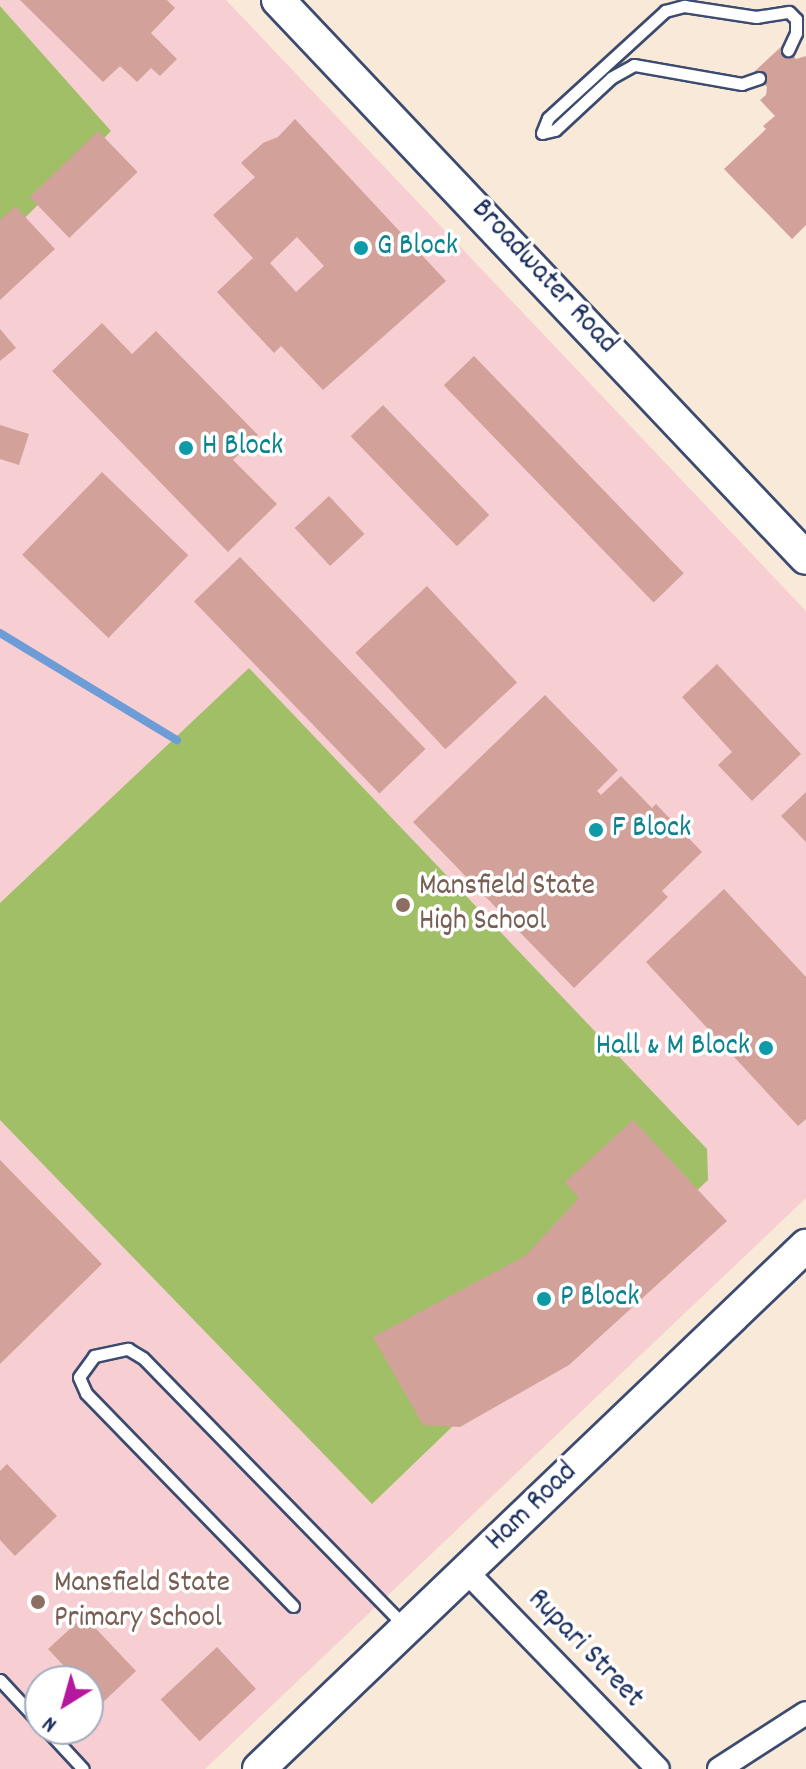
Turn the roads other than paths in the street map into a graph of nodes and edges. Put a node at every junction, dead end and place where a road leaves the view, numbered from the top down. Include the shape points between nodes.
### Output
1 (278, 0) edge
2 (777, 6) edge
3 (801, 18) edge
4 (788, 50) dead end
5 (759, 78) dead end
6 (806, 558) edge
7 (806, 1246) edge
8 (467, 1572) junction
9 (293, 1606) dead end
10 (407, 1628) junction
11 (0, 1680) edge
12 (24, 1706) edge
13 (804, 1717) edge
14 (61, 1745) edge
15 (83, 1769) edge
16 (259, 1769) edge
17 (658, 1769) edge
18 (719, 1769) edge

1 - 6 main road, Broadwater Road
2 - 3 lane
2 - 5 lane via 756,17 684,6 665,11 548,118 542,133 555,130 611,78 634,65 742,84
3 - 4 lane
7 - 8 main road, Ham Road
8 - 10 main road, Ham Road
8 - 17 street, Rupari Street
9 - 10 lane via 86,1393 79,1377 94,1356 128,1349 143,1358
10 - 16 main road, Ham Road
11 - 12 lane
13 - 18 street
14 - 15 lane

